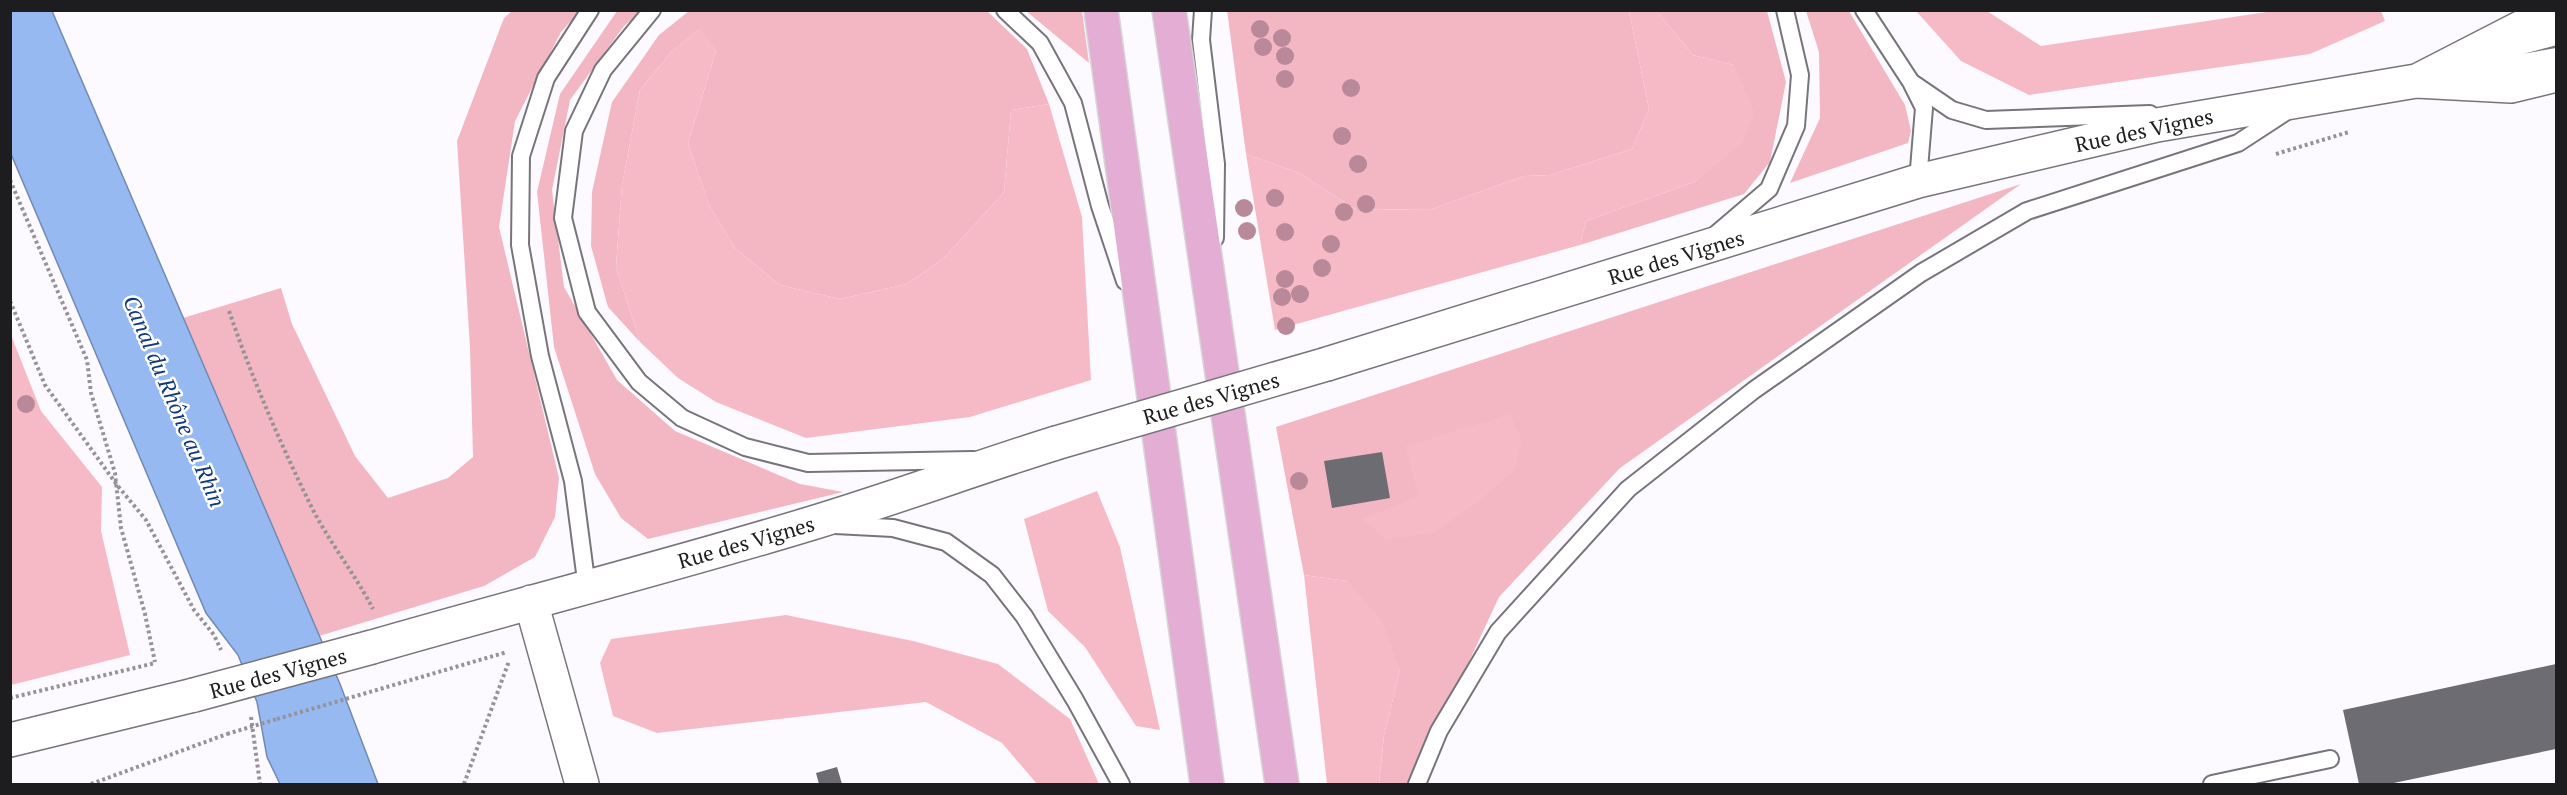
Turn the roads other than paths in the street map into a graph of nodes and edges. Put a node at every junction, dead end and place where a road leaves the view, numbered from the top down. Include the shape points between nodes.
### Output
1 (590, 10) edge
2 (652, 10) edge
3 (1005, 10) edge
4 (1101, 10) edge
5 (1169, 10) edge
6 (1203, 10) edge
7 (1785, 10) edge
8 (1864, 10) edge
9 (2556, 18) edge
10 (2556, 37) edge
11 (2556, 56) edge
12 (2556, 75) edge
13 (2416, 81) junction
14 (1911, 82) junction
15 (2303, 100) junction
16 (2247, 110) junction
17 (1918, 181) junction
18 (1697, 251) junction
19 (1215, 320) junction
20 (1147, 346) junction
21 (1004, 460) junction
22 (811, 524) junction
23 (587, 588) junction
24 (531, 602) junction
25 (10, 740) edge
26 (2330, 759) dead end
27 (582, 784) edge
28 (1121, 784) edge
29 (1207, 784) edge
30 (1282, 784) edge
31 (1417, 784) edge
32 (2212, 784) edge

1 - 23 lane via 546,78 521,156 520,245 540,356 573,481
2 - 21 lane via 603,70 574,131 563,218 587,312 639,382 682,418 745,447 808,463
3 - 20 lane via 1040,43 1073,103 1100,206
4 - 20 main road
5 - 19 main road
6 - 19 lane via 1202,40 1216,164
7 - 18 lane via 1800,75 1796,126 1769,189
8 - 14 lane
9 - 13 street via 2526,25
10 - 13 lane via 2482,56
11 - 13 lane
12 - 13 street via 2511,86
13 - 15 street, Rue des Vignes
14 - 16 lane via 1952,110 1986,120
14 - 17 lane via 1924,108
15 - 16 street, Rue des Vignes
15 - 31 lane via 2238,143 2027,211 1921,273 1754,390 1628,489 1498,632 1439,731
16 - 17 street, Rue des Vignes via 2157,125
17 - 18 street, Rue des Vignes
18 - 21 street, Rue des Vignes, bridge
19 - 30 main road
20 - 29 main road
21 - 22 street, Rue des Vignes
22 - 23 street, Rue des Vignes
22 - 28 lane via 893,528 945,542 992,575 1024,616
23 - 24 street, Rue des Vignes
24 - 25 street, Rue des Vignes, bridge via 194,695
24 - 27 street
26 - 32 lane

